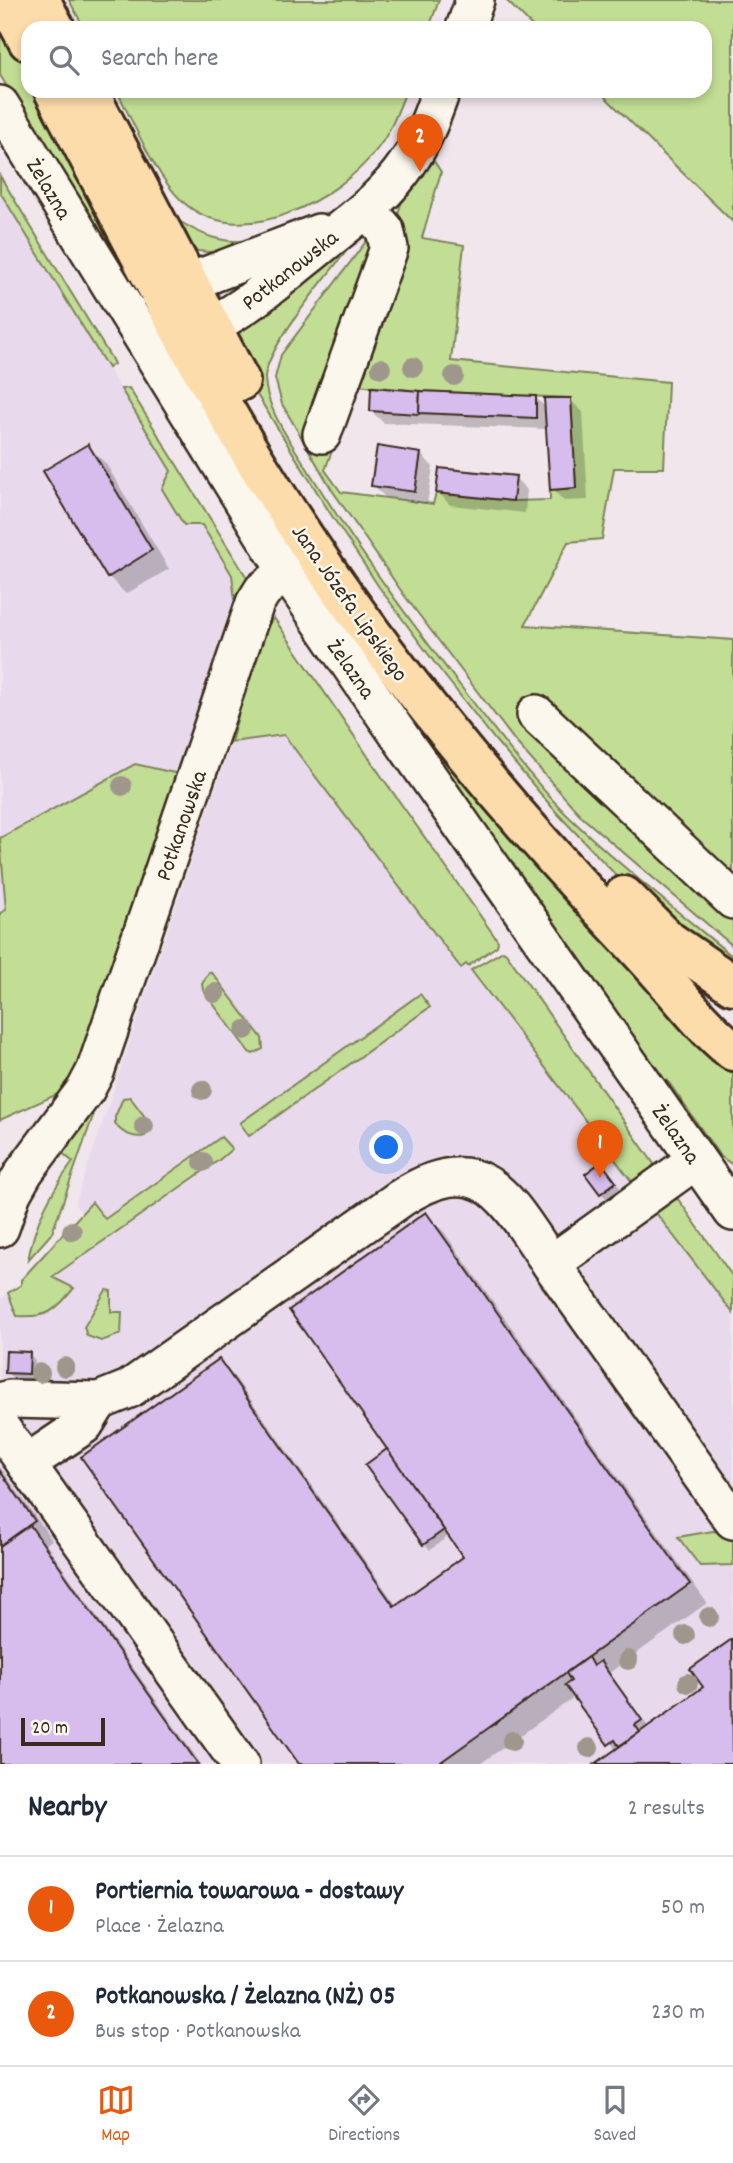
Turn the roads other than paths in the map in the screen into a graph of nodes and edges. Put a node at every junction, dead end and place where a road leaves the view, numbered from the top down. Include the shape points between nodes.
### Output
1 (6, 0) edge
2 (40, 0) edge
3 (475, 0) edge
4 (51, 21) edge
5 (468, 21) edge
6 (21, 28) edge
7 (58, 98) edge
8 (91, 98) edge
9 (438, 98) edge
10 (0, 105) edge
11 (361, 213) junction
12 (186, 310) junction
13 (322, 434) dead end
14 (287, 572) junction
15 (536, 714) dead end
16 (733, 900) edge
17 (733, 985) edge
18 (733, 1051) edge
19 (696, 1160) junction
20 (733, 1212) edge
21 (0, 1228) edge
22 (551, 1264) junction
23 (99, 1401) junction
24 (0, 1402) edge
25 (0, 1427) edge
26 (26, 1464) junction
27 (733, 1520) edge
28 (240, 1764) edge

1 - 6 main road
2 - 4 main road
3 - 5 street
7 - 12 main road, Jana Józefa Lipskiego
8 - 12 main road, Jana Józefa Lipskiego
9 - 11 street, Potkanowska via 408,164
10 - 14 street, Żelazna
11 - 12 street, Potkanowska
11 - 12 street, Potkanowska via 247,303
11 - 13 street via 385,230 388,247
12 - 17 main road, Jana Józefa Lipskiego via 258,413 319,513 449,695 555,822 646,919 668,941
12 - 18 main road, Jana Józefa Lipskiego via 233,423 359,616 428,709 543,845 705,1028
14 - 19 street, Żelazna
14 - 21 street, Potkanowska via 263,590 255,603 95,1072 24,1172
15 - 16 street
19 - 20 street, Żelazna
19 - 22 street
22 - 23 street via 491,1185 460,1178 428,1182 129,1389
22 - 27 street
23 - 24 street
23 - 26 street via 84,1425
25 - 26 street
26 - 28 street

